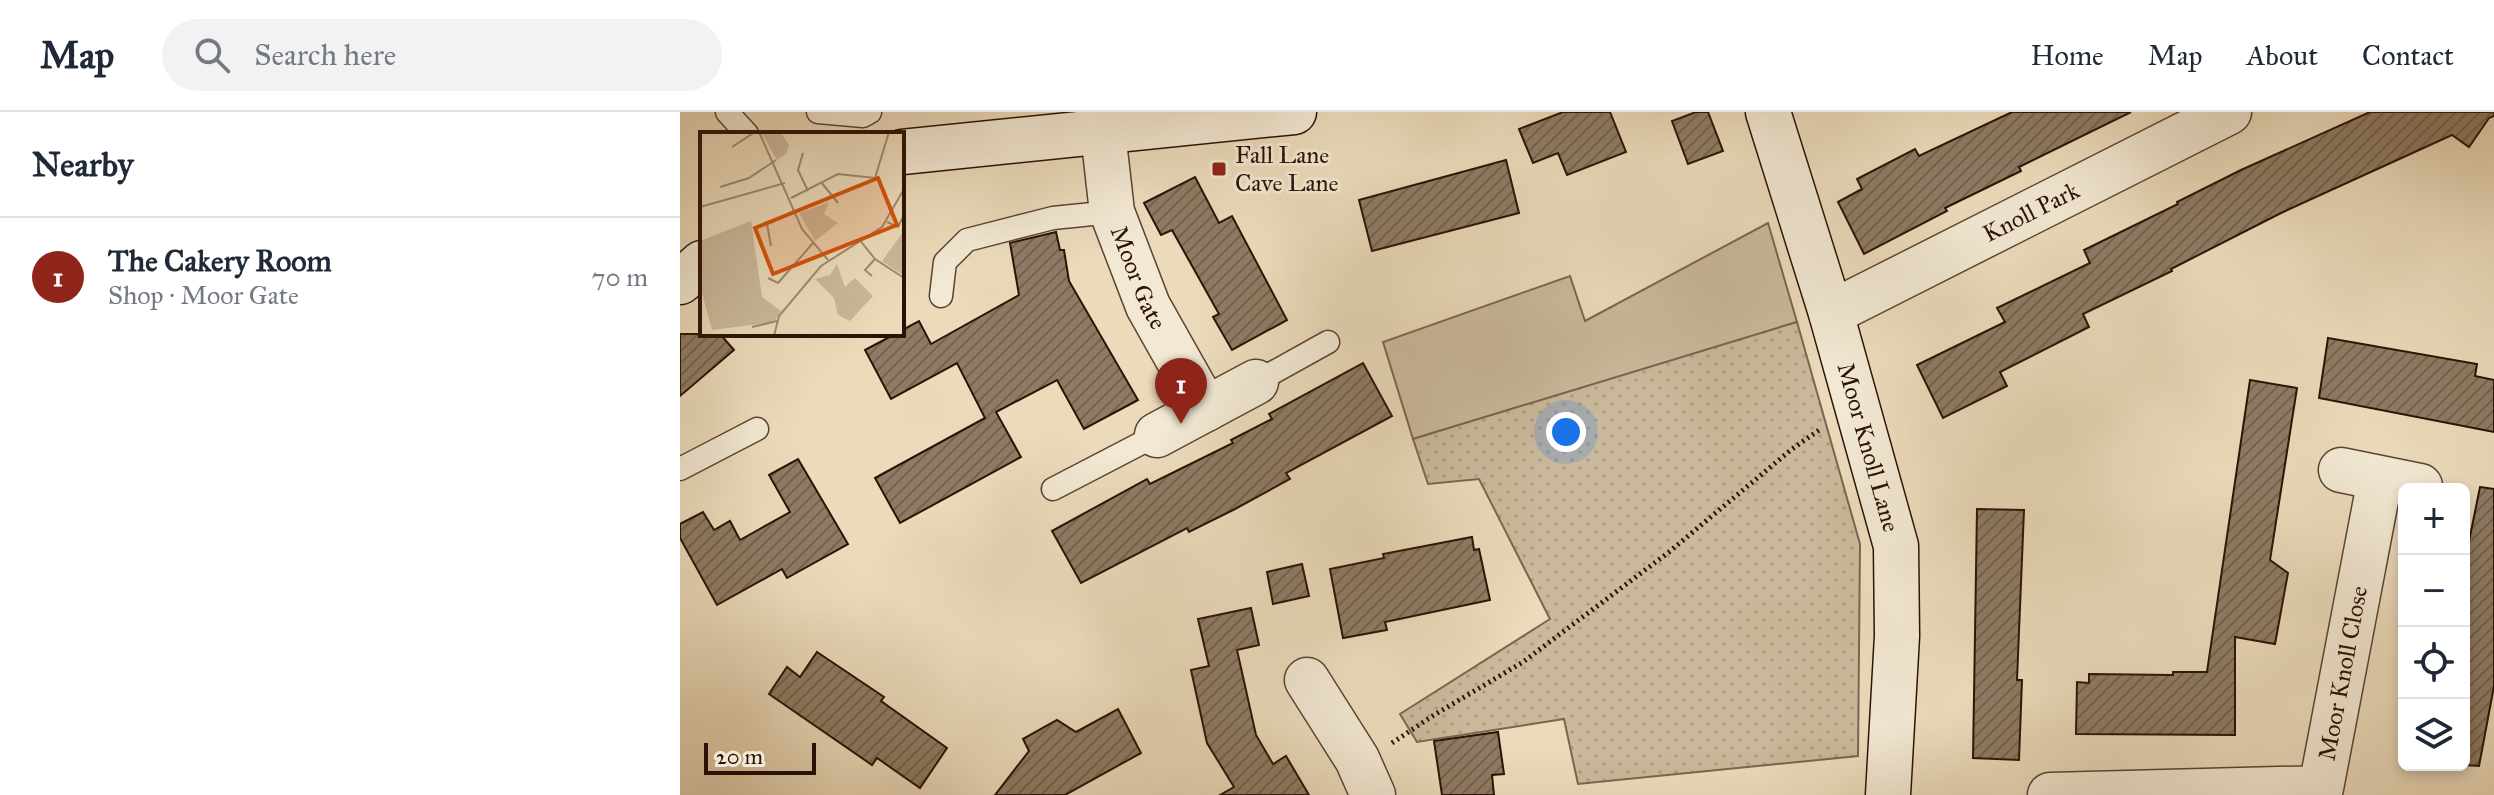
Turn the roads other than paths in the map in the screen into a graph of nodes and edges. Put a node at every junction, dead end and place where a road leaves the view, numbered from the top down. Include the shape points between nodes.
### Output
1 (727, 112) edge
2 (818, 112) edge
3 (1294, 112) edge
4 (1768, 112) edge
5 (2229, 112) edge
6 (1225, 116) edge
7 (867, 121) edge
8 (745, 132) edge
9 (1103, 133) junction
10 (904, 152) edge
11 (1112, 212) junction
12 (700, 265) edge
13 (680, 282) edge
14 (941, 296) dead end
15 (1831, 313) junction
16 (1328, 342) dead end
17 (1256, 382) joint
18 (1206, 409) junction
19 (757, 429) dead end
20 (1157, 435) joint
21 (680, 469) edge
22 (2380, 478) dead end
23 (1053, 489) dead end
24 (1307, 680) dead end
25 (1374, 766) edge
26 (1888, 795) edge
27 (2050, 795) edge

1 - 8 lane
2 - 7 lane
3 - 6 street
4 - 15 street, Moor Knoll Lane
5 - 15 street, Knoll Park
6 - 9 street
9 - 10 street
9 - 11 street, Moor Gate
11 - 14 lane via 1053,218 967,240 945,262
11 - 18 street, Moor Gate via 1148,306
12 - 13 street
15 - 26 street, Moor Knoll Lane via 1896,546
16 - 17 lane
17 - 18 street
18 - 20 street
19 - 21 lane
20 - 23 lane
22 - 27 street, Moor Knoll Close via 2321,788
24 - 25 street

